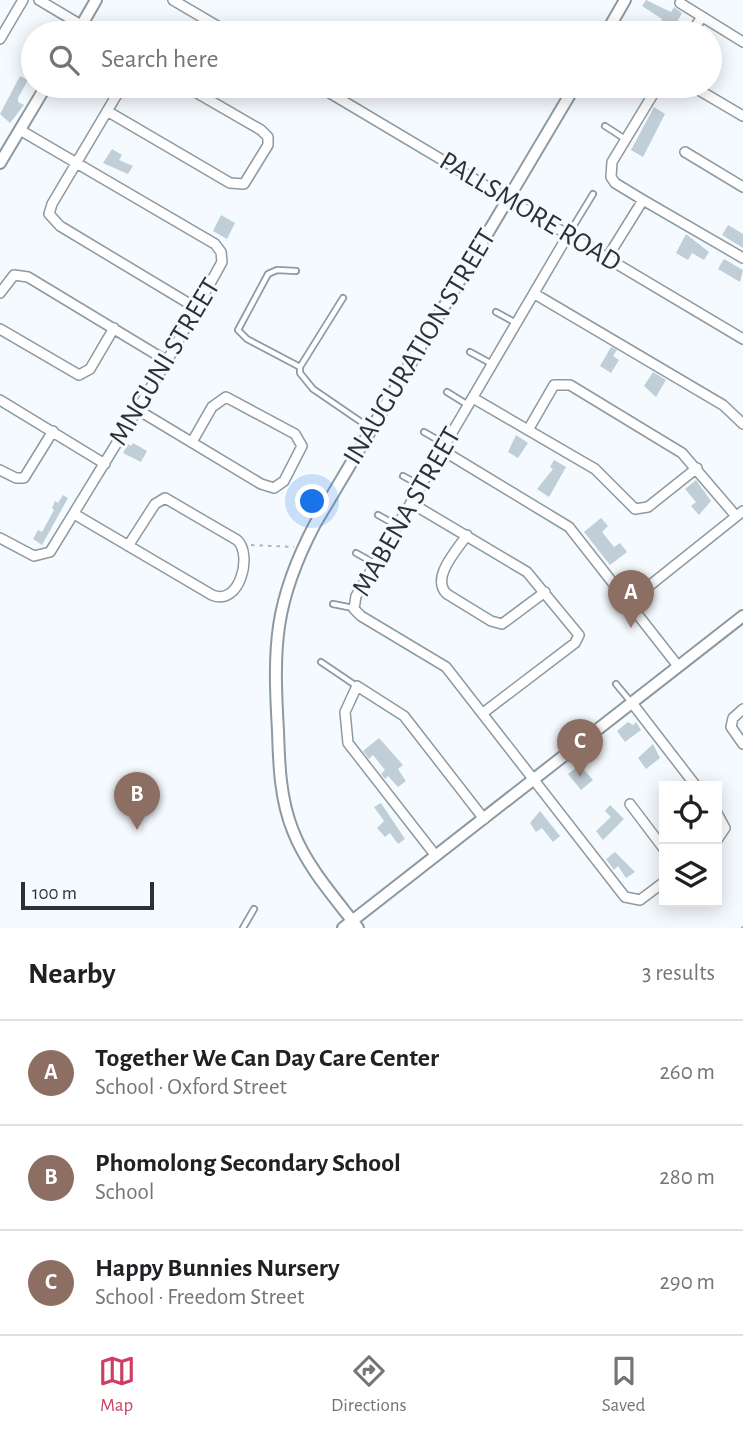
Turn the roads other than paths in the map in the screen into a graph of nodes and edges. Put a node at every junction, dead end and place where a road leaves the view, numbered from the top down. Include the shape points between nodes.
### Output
1 (23, 0) edge
2 (38, 0) edge
3 (96, 0) edge
4 (173, 0) edge
5 (625, 0) edge
6 (680, 3) dead end
7 (702, 17) junction
8 (68, 21) edge
9 (84, 21) edge
10 (209, 21) edge
11 (613, 21) edge
12 (699, 21) edge
13 (709, 21) edge
14 (722, 29) edge
15 (0, 39) edge
16 (743, 42) edge
17 (39, 98) edge
18 (115, 98) edge
19 (205, 98) edge
20 (338, 98) edge
21 (568, 98) edge
22 (650, 98) edge
23 (712, 98) edge
24 (107, 111) junction
25 (743, 116) edge
26 (605, 126) dead end
27 (20, 130) junction
28 (625, 139) junction
29 (685, 152) dead end
30 (0, 163) edge
31 (76, 163) junction
32 (743, 187) edge
33 (593, 194) dead end
34 (508, 199) junction
35 (643, 201) junction
36 (568, 235) junction
37 (607, 258) junction
38 (743, 258) edge
39 (296, 271) dead end
40 (0, 293) edge
41 (535, 294) junction
42 (343, 298) dead end
43 (198, 309) junction
44 (496, 312) dead end
45 (517, 324) junction
46 (114, 328) junction
47 (0, 329) edge
48 (743, 339) edge
49 (470, 352) dead end
50 (167, 361) junction
51 (493, 365) junction
52 (300, 367) junction
53 (447, 392) dead end
54 (0, 400) edge
55 (471, 402) junction
56 (138, 410) junction
57 (743, 424) edge
58 (370, 429) junction
59 (527, 430) junction
60 (53, 431) junction
61 (424, 432) dead end
62 (192, 442) junction
63 (444, 447) junction
64 (105, 464) junction
65 (697, 468) junction
66 (0, 470) edge
67 (402, 476) dead end
68 (421, 486) junction
69 (411, 503) junction
70 (739, 514) edge
71 (76, 515) junction
72 (378, 515) dead end
73 (397, 526) junction
74 (467, 535) junction
75 (0, 538) edge
76 (128, 545) junction
77 (356, 553) dead end
78 (375, 564) junction
79 (545, 592) junction
80 (629, 602) junction
81 (334, 604) dead end
82 (354, 608) junction
83 (743, 616) edge
84 (321, 662) dead end
85 (678, 666) junction
86 (616, 684) dead end
87 (356, 686) junction
88 (632, 703) junction
89 (743, 709) edge
90 (483, 713) junction
91 (743, 744) edge
92 (534, 779) junction
93 (692, 781) edge
94 (630, 804) dead end
95 (484, 819) junction
96 (660, 844) edge
97 (436, 856) junction
98 (659, 886) edge
99 (254, 909) dead end
100 (355, 924) edge
101 (243, 928) edge
102 (343, 928) edge

1 - 15 street
2 - 8 street
3 - 9 street
4 - 10 street
5 - 11 street
6 - 7 street
7 - 12 street
7 - 13 street
14 - 16 street
17 - 27 street
18 - 24 street
19 - 24 street via 268,137 268,145 244,184 230,183
20 - 34 street, PALLSMORE ROAD
21 - 34 street, INAUGURATION STREET
22 - 28 street
23 - 25 street
24 - 31 street
26 - 28 lane
27 - 30 street
27 - 31 street, MNGUNI STREET
28 - 35 street via 611,177
29 - 32 street
31 - 43 street, MNGUNI STREET via 218,247 222,267
31 - 43 street via 50,208 51,218
33 - 36 lane
34 - 36 street, PALLSMORE ROAD
34 - 58 street, INAUGURATION STREET
35 - 37 street
35 - 38 street
36 - 37 street, PALLSMORE ROAD
36 - 41 street, MABENA STREET
37 - 48 street, PALLSMORE ROAD
39 - 52 lane via 280,269 268,274 238,330
40 - 46 street via 10,277 23,274
41 - 45 street, MABENA STREET
41 - 57 street via 723,405
42 - 52 lane
43 - 50 street, MNGUNI STREET
44 - 45 lane
45 - 51 street, MABENA STREET
46 - 47 street via 90,369 79,375
46 - 50 street
49 - 51 lane
50 - 56 street, MNGUNI STREET
51 - 55 street, MABENA STREET
52 - 58 lane via 313,389
53 - 55 lane
54 - 60 street
55 - 59 street
55 - 63 street, MABENA STREET
56 - 62 street
56 - 64 street, MNGUNI STREET
58 - 100 street, INAUGURATION STREET via 303,548 287,583 276,632 283,794 302,850
59 - 65 street via 603,475 635,509 648,507
59 - 65 street via 554,385 570,385 677,450
60 - 64 street
60 - 66 street via 24,478
61 - 63 lane
62 - 62 street via 274,488 284,481 302,446 295,434 226,397 212,407
63 - 68 street, MABENA STREET
63 - 80 street via 565,524
64 - 71 street, MNGUNI STREET
65 - 70 street
67 - 68 lane
68 - 69 street, MABENA STREET
69 - 73 street, MABENA STREET
69 - 74 street
70 - 80 street
71 - 75 street, MNGUNI STREET via 45,555 27,554
71 - 76 street
72 - 73 lane
73 - 78 street, MABENA STREET
74 - 79 street via 523,569
74 - 79 street via 440,578 447,594 502,624
76 - 76 street via 212,595 225,598 234,593 243,566 243,545 165,498 155,504
77 - 78 lane
78 - 82 street, MABENA STREET
79 - 90 street via 578,639
80 - 85 street
81 - 82 lane
82 - 90 street, MABENA STREET via 442,663
83 - 85 street
84 - 87 lane
85 - 88 street
86 - 88 lane
87 - 95 street via 404,716
87 - 97 street via 345,712 348,743
88 - 92 street
88 - 93 street
89 - 91 street via 731,727
90 - 92 street, MABENA STREET
92 - 95 street
92 - 98 street, MABENA STREET via 625,897 640,900
94 - 96 street
95 - 97 street
97 - 100 street
99 - 101 lane
100 - 102 street

